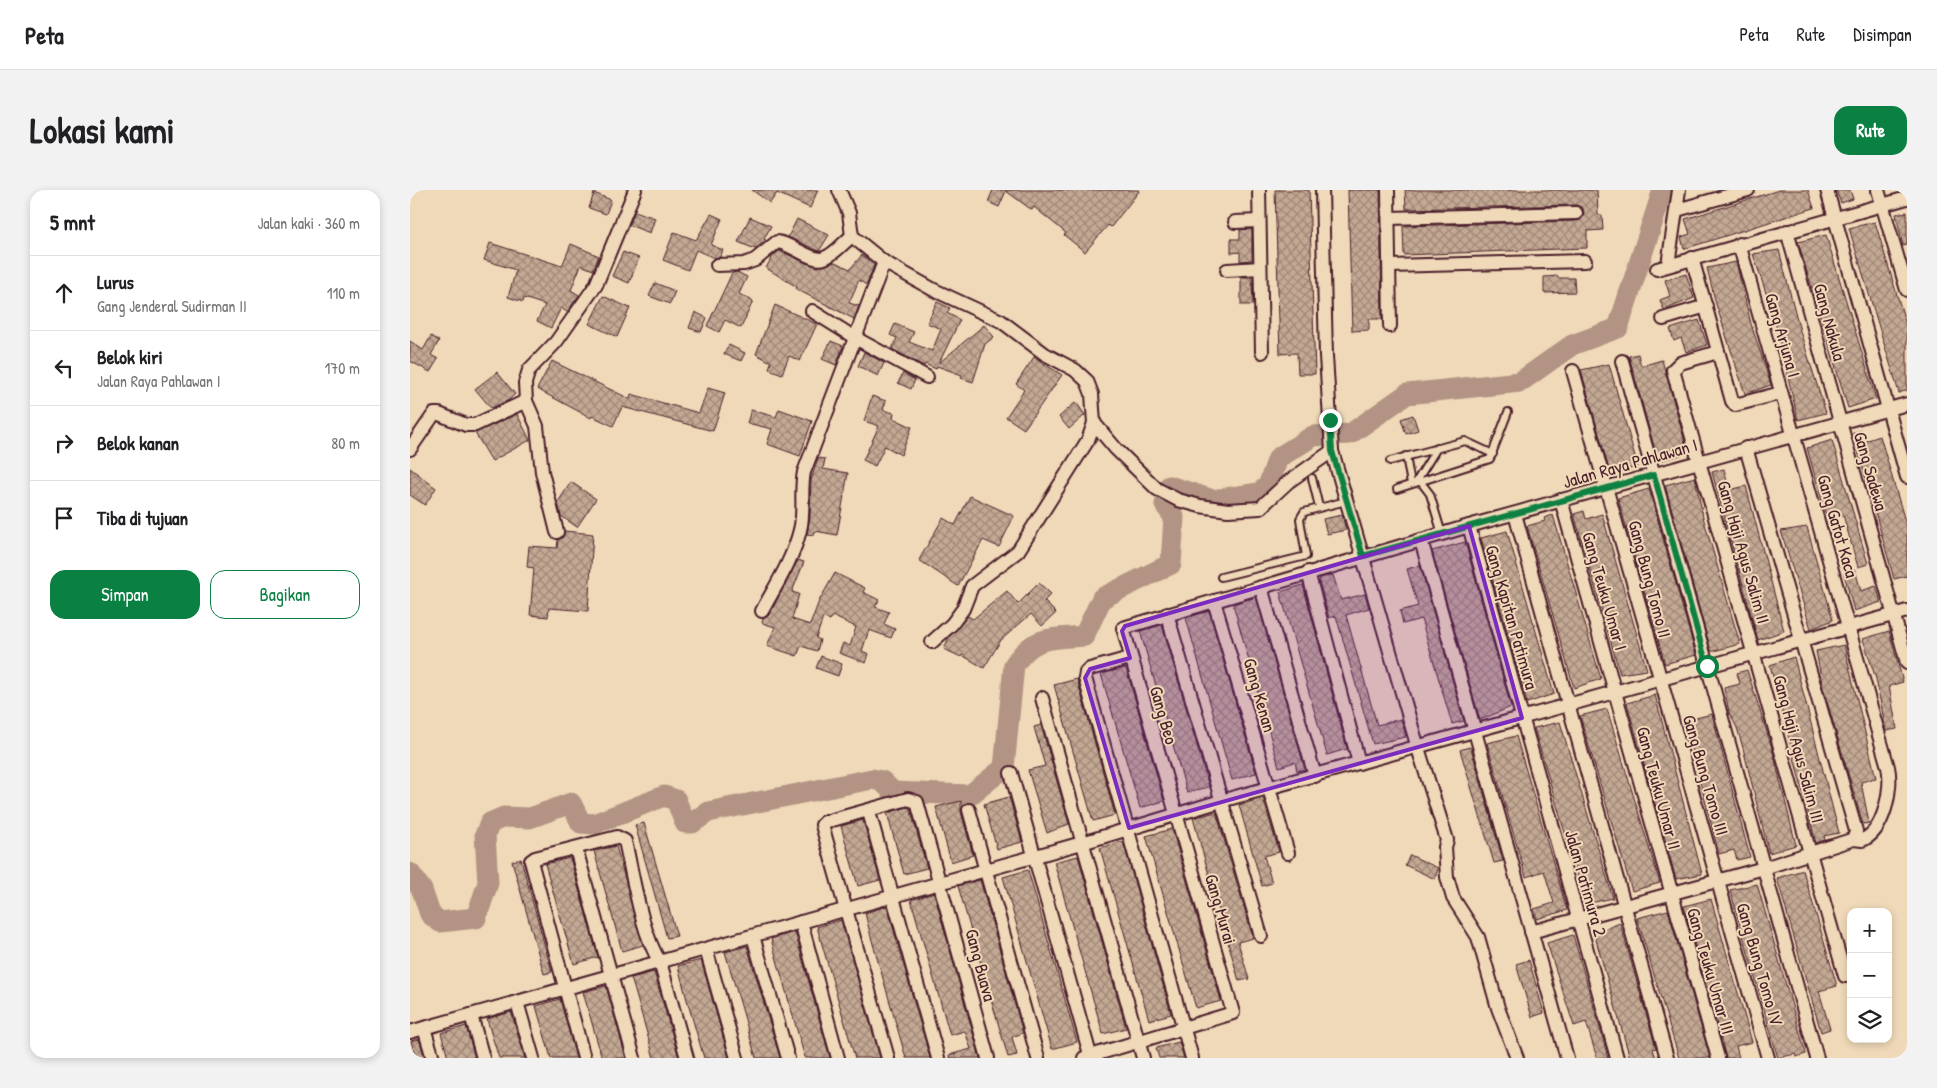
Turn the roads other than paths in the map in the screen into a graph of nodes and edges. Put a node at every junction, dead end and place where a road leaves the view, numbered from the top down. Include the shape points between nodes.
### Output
1 (635, 190) edge
2 (839, 190) edge
3 (1259, 190) edge
4 (1322, 190) edge
5 (1388, 190) edge
6 (1679, 190) edge
7 (1748, 190) edge
8 (1827, 190) edge
9 (1878, 190) edge
10 (1907, 198) edge
11 (1882, 205) junction
12 (1676, 210) junction
13 (1576, 214) dead end
14 (1388, 218) junction
15 (1835, 218) junction
16 (1260, 221) junction
17 (1235, 222) dead end
18 (1787, 231) junction
19 (852, 236) junction
20 (1739, 244) junction
21 (1692, 258) junction
22 (1585, 261) dead end
23 (884, 262) junction
24 (717, 265) dead end
25 (1390, 266) junction
26 (1260, 268) junction
27 (1227, 270) dead end
28 (1907, 290) edge
29 (1706, 306) junction
30 (812, 311) dead end
31 (1664, 318) dead end
32 (1390, 326) dead end
33 (857, 339) junction
34 (1262, 352) dead end
35 (1718, 352) junction
36 (1622, 361) dead end
37 (1573, 371) dead end
38 (927, 377) dead end
39 (1782, 393) junction
40 (526, 401) junction
41 (1907, 404) edge
42 (1888, 409) junction
43 (1508, 412) dead end
44 (1094, 423) junction
45 (1840, 423) junction
46 (1794, 435) junction
47 (1331, 448) junction
48 (1437, 448) junction
49 (1746, 448) junction
50 (410, 449) edge
51 (1493, 454) junction
52 (1406, 456) junction
53 (1390, 461) dead end
54 (1700, 461) junction
55 (1654, 475) junction
56 (1907, 477) edge
57 (1312, 478) dead end
58 (1416, 483) junction
59 (1607, 488) junction
60 (1397, 489) dead end
61 (1561, 500) junction
62 (1346, 501) junction
63 (1319, 507) junction
64 (1515, 514) junction
65 (1468, 526) junction
66 (557, 532) dead end
67 (1442, 534) junction
68 (1421, 540) junction
69 (1363, 556) junction
70 (1308, 572) junction
71 (1221, 576) dead end
72 (1261, 587) junction
73 (1216, 606) junction
74 (762, 611) dead end
75 (1901, 613) edge
76 (1167, 614) junction
77 (1125, 626) joint
78 (1848, 627) junction
79 (1800, 640) junction
80 (932, 642) dead end
81 (1754, 653) junction
82 (1130, 658) junction
83 (1907, 663) edge
84 (1707, 666) junction
85 (1660, 679) junction
86 (1615, 692) junction
87 (1042, 698) dead end
88 (1568, 705) junction
89 (1522, 718) junction
90 (1474, 732) junction
91 (1418, 748) junction
92 (1359, 763) junction
93 (1011, 773) dead end
94 (1315, 776) junction
95 (1269, 788) junction
96 (1221, 801) junction
97 (969, 810) dead end
98 (869, 812) junction
99 (1175, 815) junction
100 (1129, 828) junction
101 (1854, 839) junction
102 (1082, 843) junction
103 (576, 849) junction
104 (1288, 853) dead end
105 (1810, 854) junction
106 (1035, 856) junction
107 (1764, 868) junction
108 (985, 870) junction
109 (1718, 880) junction
110 (939, 882) junction
111 (1670, 893) junction
112 (892, 895) junction
113 (1625, 906) junction
114 (846, 910) junction
115 (1579, 920) junction
116 (801, 922) junction
117 (1531, 932) junction
118 (754, 936) junction
119 (1261, 936) dead end
120 (706, 949) junction
121 (660, 962) junction
122 (611, 976) junction
123 (1845, 976) dead end
124 (564, 988) junction
125 (517, 1002) junction
126 (471, 1016) junction
127 (424, 1028) junction
128 (1184, 1028) junction
129 (410, 1032) edge
130 (1139, 1042) junction
131 (1088, 1057) edge
132 (433, 1058) edge
133 (484, 1058) edge
134 (533, 1058) edge
135 (584, 1058) edge
136 (634, 1058) edge
137 (687, 1058) edge
138 (737, 1058) edge
139 (788, 1058) edge
140 (838, 1058) edge
141 (888, 1058) edge
142 (938, 1058) edge
143 (988, 1058) edge
144 (1038, 1058) edge
145 (1143, 1058) edge
146 (1192, 1058) edge
147 (1517, 1058) edge
148 (1567, 1058) edge
149 (1617, 1058) edge
150 (1667, 1058) edge
151 (1718, 1058) edge
152 (1768, 1058) edge
153 (1817, 1058) edge

1 - 40 street via 596,285 556,342 529,370 525,383
2 - 19 street via 850,213
3 - 16 street
4 - 47 street
5 - 14 street
6 - 12 street
7 - 12 street
8 - 15 street
9 - 11 street
10 - 11 street
11 - 15 street
11 - 28 street
12 - 21 street via 1662,267
13 - 14 street
14 - 25 street
15 - 18 street
15 - 42 street
16 - 17 street
16 - 26 street
18 - 20 street
18 - 45 street, Gang Nakula
19 - 23 street
19 - 24 street via 824,258 816,258 787,243 777,242 755,260 744,264
20 - 21 street
20 - 39 street, Gang Arjuna I
21 - 29 street
22 - 25 street
23 - 33 street
23 - 44 street via 1001,321 1045,354 1075,370 1087,381 1092,394
25 - 32 street
26 - 27 street
26 - 34 street
29 - 31 street
29 - 35 street
30 - 33 street
33 - 38 street
33 - 74 street via 804,472 798,538
35 - 39 street via 1734,405
35 - 54 street, Gang Haji Agus Salim II via 1675,366 1673,370
36 - 55 street
37 - 59 street, Gang Bung Tomo II
39 - 46 street, Gang Arjuna I
40 - 50 street via 475,425 434,414
40 - 66 street via 537,426 542,472
41 - 42 street, Jalan Raya Pahlawan I
42 - 45 street, Jalan Raya Pahlawan I
42 - 56 street
43 - 51 lane
44 - 47 street via 1157,490 1178,500 1228,510 1260,508
44 - 80 street via 1088,440 1018,551 972,586 952,624
45 - 46 street, Jalan Raya Pahlawan I
45 - 75 street, Gang Sadewa
46 - 49 street, Jalan Raya Pahlawan I
46 - 78 street, Gang Gatot Kaca
47 - 62 street
48 - 51 lane via 1465,441
48 - 52 lane
48 - 58 lane
49 - 54 street, Jalan Raya Pahlawan I
49 - 79 street
51 - 58 lane via 1488,460
52 - 53 lane
52 - 58 lane
54 - 55 street, Jalan Raya Pahlawan I
54 - 81 street, Gang Haji Agus Salim II
55 - 59 street, Jalan Raya Pahlawan I
55 - 84 street
57 - 63 lane
58 - 60 lane
58 - 67 lane via 1430,494
59 - 61 street, Jalan Raya Pahlawan I
59 - 85 street, Gang Bung Tomo II
61 - 64 street, Jalan Raya Pahlawan I
61 - 86 street, Gang Teuku Umar I
62 - 63 lane
62 - 69 street
63 - 71 lane via 1304,512 1300,519 1306,556
64 - 65 street, Jalan Raya Pahlawan I
64 - 88 street
65 - 67 street, Jalan Raya Pahlawan I
65 - 89 street, Gang Kapitan Patimura
67 - 68 street, Jalan Raya Pahlawan I
68 - 69 street, Jalan Raya Pahlawan I
68 - 90 street
69 - 70 street, Jalan Raya Pahlawan I
69 - 91 street
70 - 72 street, Jalan Raya Pahlawan I
70 - 92 street
72 - 73 street, Jalan Raya Pahlawan I
72 - 94 street
73 - 76 street, Jalan Raya Pahlawan I
73 - 95 street, Gang Kenan
75 - 78 street
75 - 83 street, Gang Sadewa
76 - 77 street, Jalan Raya Pahlawan I
76 - 96 street
77 - 82 street, Gang Beo via 1122,631
78 - 79 street
78 - 101 street, Gang Gatot Kaca via 1889,774 1883,814 1875,833 1862,840
79 - 81 street
79 - 101 street via 1856,831
81 - 84 street
81 - 105 street, Gang Haji Agus Salim III
82 - 99 street, Gang Beo
82 - 100 street via 1086,672
84 - 85 street
84 - 107 street
85 - 86 street
85 - 109 street, Gang Bung Tomo III
86 - 88 street
86 - 111 street, Gang Teuku Umar II
87 - 102 street
88 - 89 street
88 - 113 street
89 - 90 street
89 - 115 street, Jalan Patimura 2
90 - 91 street
90 - 117 street
91 - 92 street
91 - 147 street via 1447,840 1447,877 1453,898 1478,937 1498,1008
92 - 94 street
93 - 106 street
94 - 95 street
95 - 96 street
95 - 104 street, Gang Kenan
96 - 99 street
96 - 119 street
97 - 108 street
98 - 110 street, Gang Buava via 908,799 917,802
98 - 112 street
98 - 114 street via 825,822 822,826
99 - 100 street
99 - 128 street, Gang Murai via 1233,1013
100 - 102 street
100 - 128 street
101 - 105 street
102 - 106 street
102 - 130 street
103 - 121 street via 618,837 625,840 641,910
103 - 122 street
103 - 124 street via 531,861
105 - 107 street
105 - 123 street, Gang Haji Agus Salim III
106 - 108 street
106 - 131 street
107 - 109 street
107 - 153 street
108 - 110 street
108 - 144 street
109 - 111 street
109 - 152 street, Gang Bung Tomo IV
110 - 112 street
110 - 143 street, Gang Buava
111 - 113 street
111 - 151 street, Gang Teuku Umar III
112 - 114 street
112 - 142 street
113 - 115 street
113 - 150 street
114 - 116 street
114 - 141 street
115 - 117 street
115 - 149 street, Jalan Patimura 2
116 - 118 street
116 - 140 street
117 - 148 street
118 - 120 street
118 - 139 street
120 - 121 street
120 - 138 street
121 - 122 street
121 - 137 street
122 - 124 street
122 - 136 street
124 - 125 street
124 - 135 street
125 - 126 street
125 - 134 street
126 - 127 street
126 - 133 street
127 - 129 street
127 - 132 street
128 - 130 street
128 - 146 street
130 - 131 street
130 - 145 street

